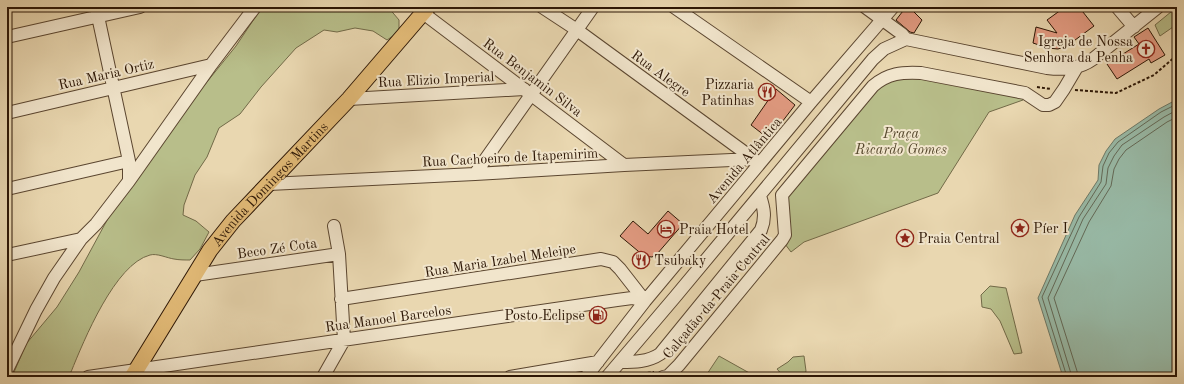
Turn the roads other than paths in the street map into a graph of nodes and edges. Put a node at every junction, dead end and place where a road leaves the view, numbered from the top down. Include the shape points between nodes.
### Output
1 (140, 7) edge
2 (255, 7) edge
3 (542, 7) edge
4 (592, 7) edge
5 (674, 7) edge
6 (865, 7) edge
7 (893, 7) edge
8 (1117, 7) edge
9 (1158, 7) edge
10 (426, 10) edge
11 (97, 11) edge
12 (883, 20) junction
13 (1134, 27) junction
14 (577, 30) junction
15 (7, 37) edge
16 (906, 39) junction
17 (211, 65) junction
18 (1077, 67) junction
19 (113, 88) junction
20 (528, 92) junction
21 (349, 99) junction
22 (811, 102) junction
23 (7, 113) edge
24 (129, 161) junction
25 (757, 161) junction
26 (624, 165) junction
27 (475, 174) junction
28 (129, 181) junction
29 (269, 184) junction
30 (7, 189) edge
31 (760, 196) junction
32 (334, 226) dead end
33 (81, 239) junction
34 (339, 254) junction
35 (7, 255) edge
36 (195, 275) junction
37 (341, 299) junction
38 (645, 301) junction
39 (344, 340) junction
40 (598, 362) junction
41 (620, 362) junction
42 (7, 370) edge
43 (134, 374) edge
44 (659, 375) edge
45 (88, 377) edge
46 (323, 377) edge
47 (510, 377) edge
48 (586, 377) edge
49 (607, 377) edge

1 - 11 street
2 - 17 street
3 - 14 street, Rua Alegre
4 - 14 street
5 - 22 street
6 - 12 street
7 - 12 street, Avenida Atlântica
8 - 13 street
9 - 13 street
10 - 20 street, Rua Benjamin Silva
10 - 21 main road, Avenida Domingos Martins
11 - 15 street
11 - 19 street
12 - 16 street
12 - 22 street, Avenida Atlântica
13 - 18 street via 1093,59
14 - 20 street
14 - 25 street, Rua Alegre
16 - 18 street via 1047,68
16 - 31 street via 884,49 873,59
17 - 19 street, Rua Maria Ortiz
17 - 28 street
18 - 44 street, Calçadão da Praia Central via 1055,102 1049,105 1043,105 1025,93 921,73 904,72 880,80 782,195 785,235 782,240 679,365 668,376
19 - 23 street, Rua Maria Ortiz
19 - 24 street
20 - 21 street, Rua Elizio Imperial
20 - 26 street, Rua Benjamin Silva
20 - 27 street
21 - 29 main road, Avenida Domingos Martins
22 - 25 street, Avenida Atlântica
24 - 28 street
24 - 30 street
25 - 26 street, Rua Cachoeiro de Itapemirim
25 - 38 street, Avenida Atlântica
26 - 27 street, Rua Cachoeiro de Itapemirim
27 - 29 street, Rua Cachoeiro de Itapemirim
28 - 33 street
29 - 36 main road, Avenida Domingos Martins via 233,221 210,250
31 - 41 street
31 - 41 street via 764,219 761,230 660,354 644,360
32 - 34 street
33 - 35 street
33 - 42 street via 54,278
34 - 36 street, Beco Zé Cota
34 - 37 street
36 - 43 main road, Avenida Domingos Martins
37 - 38 street, Rua Maria Izabel Meleipe via 601,259 613,262
37 - 39 street
38 - 39 street, Rua Manoel Barcelos via 632,298
38 - 40 street, Avenida Atlântica
39 - 43 street, Rua Manoel Barcelos
39 - 46 street
40 - 47 street
40 - 48 street, Avenida Atlântica
41 - 49 street
43 - 45 street, Rua Manoel Barcelos

